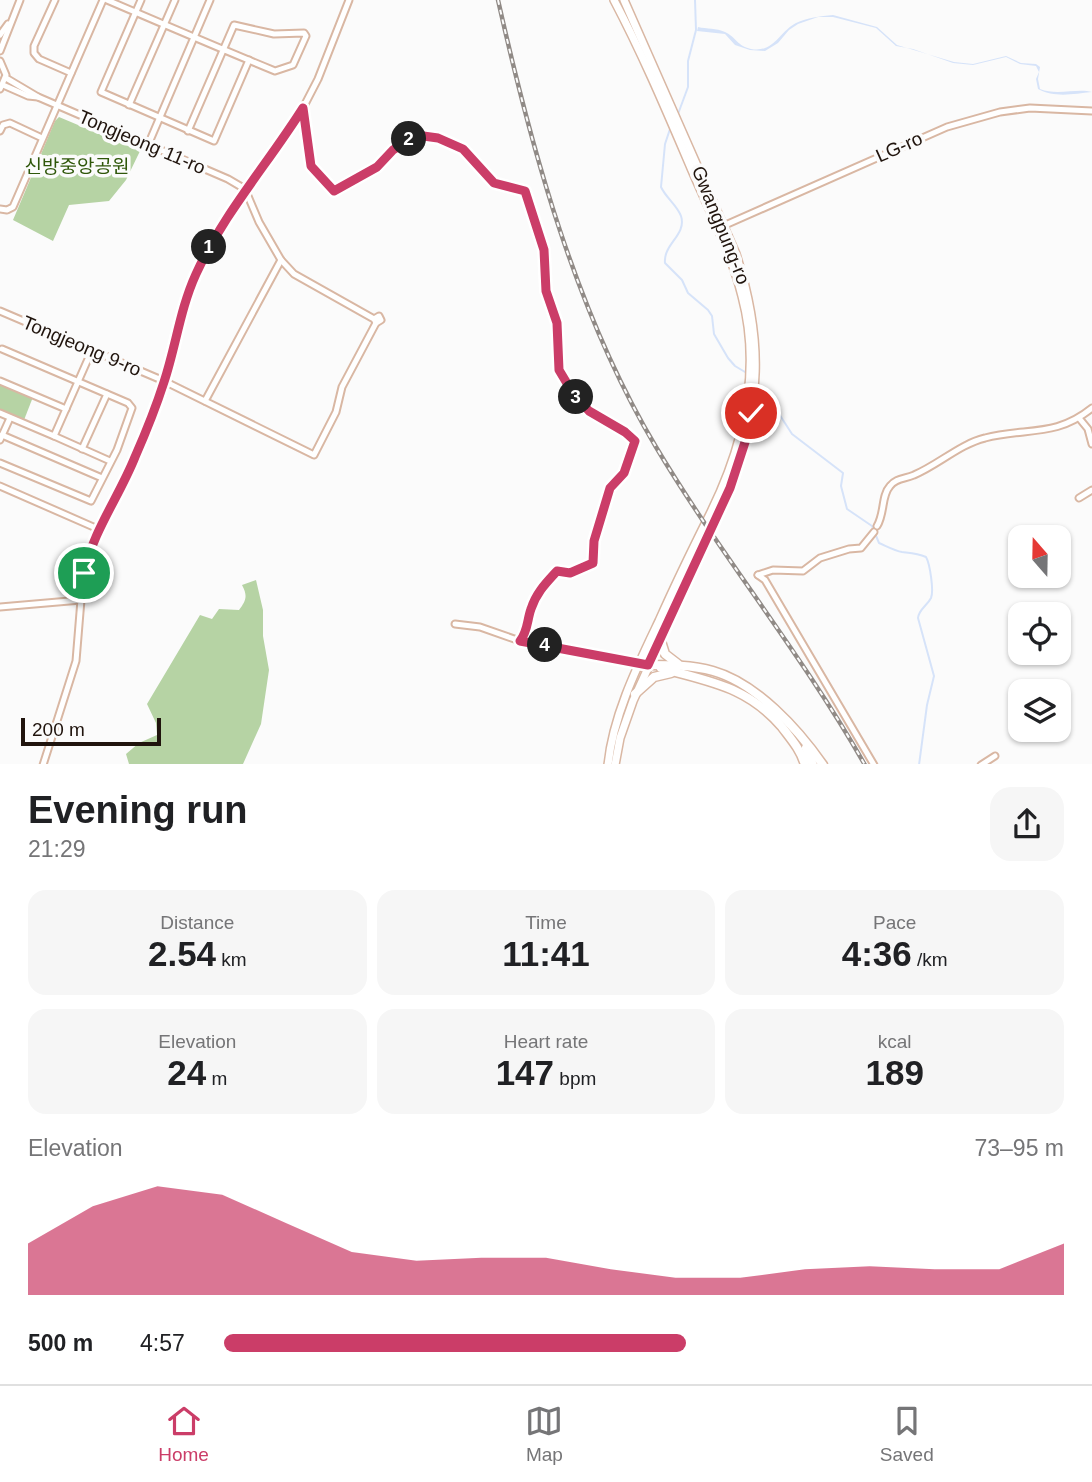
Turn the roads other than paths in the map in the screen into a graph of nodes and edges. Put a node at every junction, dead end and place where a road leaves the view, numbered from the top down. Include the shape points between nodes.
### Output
1 (20, 0) edge
2 (55, 0) edge
3 (105, 0) edge
4 (141, 0) edge
5 (175, 0) edge
6 (210, 0) edge
7 (349, 0) edge
8 (614, 0) edge
9 (624, 0) edge
10 (136, 12) junction
11 (10, 22) junction
12 (165, 24) junction
13 (0, 35) edge
14 (194, 37) junction
15 (223, 49) junction
16 (0, 51) edge
17 (249, 60) junction
18 (0, 61) edge
19 (71, 73) junction
20 (6, 78) junction
21 (1, 87) edge
22 (38, 97) junction
23 (57, 105) junction
24 (130, 105) junction
25 (303, 108) junction
26 (669, 110) junction
27 (1092, 111) edge
28 (159, 119) junction
29 (0, 131) edge
30 (188, 131) junction
31 (42, 138) junction
32 (148, 145) junction
33 (245, 189) junction
34 (0, 209) edge
35 (720, 228) junction
36 (281, 260) junction
37 (0, 311) edge
38 (2, 349) dead end
39 (92, 350) junction
40 (0, 381) edge
41 (78, 381) junction
42 (164, 381) junction
43 (107, 394) junction
44 (205, 401) junction
45 (66, 409) junction
46 (1091, 410) edge
47 (0, 413) edge
48 (10, 418) junction
49 (1079, 418) junction
50 (54, 436) junction
51 (1, 437) edge
52 (1092, 444) edge
53 (82, 449) junction
54 (110, 461) junction
55 (0, 463) edge
56 (102, 478) junction
57 (0, 486) edge
58 (1092, 490) edge
59 (1079, 498) dead end
60 (98, 529) junction
61 (80, 600) junction
62 (0, 607) edge
63 (455, 624) dead end
64 (660, 638) junction
65 (520, 641) junction
66 (643, 664) junction
67 (691, 668) junction
68 (676, 673) junction
69 (635, 694) junction
70 (799, 736) junction
71 (995, 756) dead end
72 (43, 764) edge
73 (608, 764) edge
74 (615, 764) edge
75 (805, 764) edge
76 (813, 764) edge
77 (822, 764) edge
78 (873, 764) edge
79 (983, 764) edge

1 - 11 street
2 - 19 street via 34,53
3 - 10 street
3 - 19 street
4 - 10 street
5 - 12 street
6 - 14 street
7 - 25 street
8 - 26 main road
9 - 26 main road
10 - 12 street
10 - 24 street via 101,92
11 - 13 street
11 - 16 street
12 - 14 street
12 - 24 street
14 - 15 street
14 - 28 street
15 - 17 street
15 - 17 street via 234,25 306,36 293,65 275,71
15 - 30 street
17 - 30 street via 215,141
18 - 20 street
19 - 23 street
20 - 21 street
20 - 22 street
21 - 22 street
22 - 23 street, Tongjeong 11-ro
23 - 31 street
23 - 32 street, Tongjeong 11-ro
24 - 28 street
25 - 33 street
25 - 65 street via 311,166 334,191 377,167 416,135 463,149 494,183 525,191 544,250 546,291 557,323 559,370 589,411 635,441 624,473 610,488 594,541 593,563 570,573 557,571 541,587
26 - 35 main road, Gwangpung-ro
27 - 35 street, LG-ro via 1030,108 947,127
28 - 30 street
28 - 32 street
29 - 31 street via 10,123
31 - 34 street via 13,207
32 - 33 street, Tongjeong 11-ro
33 - 36 street
33 - 42 street via 195,277
35 - 64 main road, Gwangpung-ro via 748,294 753,322 756,373 751,413 730,488
35 - 66 main road, Gwangpung-ro via 748,321 750,356 742,431 725,481
36 - 44 street
36 - 44 street, Tongjeong 9-ro via 294,274 375,321 314,455
37 - 39 street, Tongjeong 9-ro
38 - 41 street
39 - 41 street
39 - 42 street, Tongjeong 9-ro
40 - 45 street
41 - 43 street
41 - 45 street
42 - 44 street, Tongjeong 9-ro
42 - 60 street via 135,458
43 - 53 street
43 - 54 street via 132,408
45 - 50 street
46 - 49 street
47 - 48 street
48 - 50 street
48 - 51 street
49 - 52 street
49 - 78 street via 1056,428 982,438 888,487 883,512 861,548 820,558 803,571 773,570 758,575
50 - 53 street
51 - 56 street
53 - 54 street
54 - 56 street
55 - 56 street via 89,501
57 - 60 street
58 - 59 street
60 - 61 street via 87,558
61 - 62 street
61 - 72 street via 76,661
63 - 65 street via 480,626
64 - 66 main road, Gwangpung-ro
64 - 67 highway via 668,657
65 - 66 street
66 - 67 highway
66 - 68 highway
66 - 69 main road, Gwangpung-ro
66 - 73 main road, Gwangpung-ro via 620,714
67 - 70 highway via 712,671 749,688
68 - 69 highway via 654,677
68 - 75 highway via 734,689 755,702 793,740
69 - 74 main road, Gwangpung-ro
70 - 76 highway
70 - 77 highway
71 - 79 street

